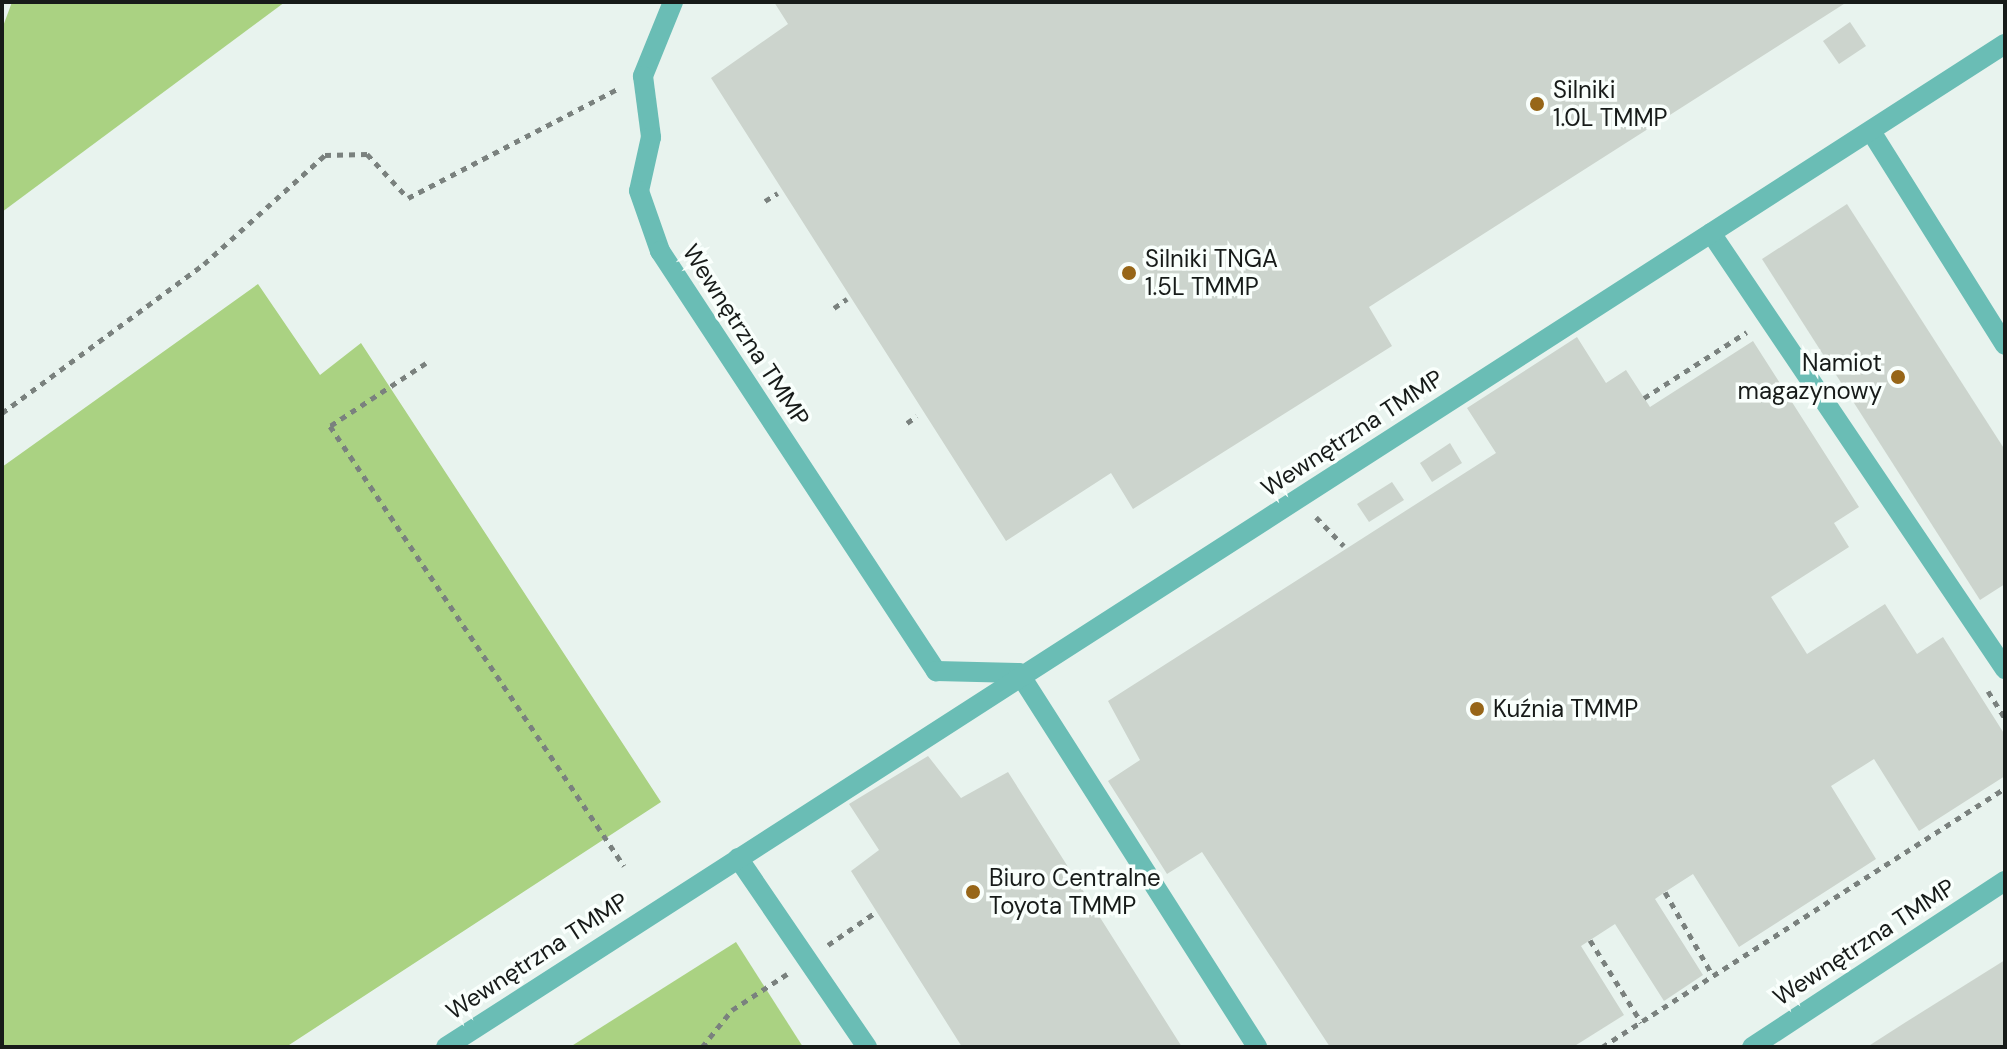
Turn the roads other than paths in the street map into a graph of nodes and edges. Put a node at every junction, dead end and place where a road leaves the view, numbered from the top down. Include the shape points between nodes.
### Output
1 (673, 2) edge
2 (2005, 44) edge
3 (1872, 133) junction
4 (1711, 233) junction
5 (2005, 345) edge
6 (2005, 669) edge
7 (1019, 673) junction
8 (738, 858) junction
9 (2005, 881) edge
10 (446, 1047) edge
11 (867, 1047) edge
12 (1257, 1047) edge
13 (1752, 1047) edge

1 - 7 lane, Wewnętrzna TMMP via 643,76 651,137 639,191 660,251 936,671
2 - 3 lane, Wewnętrzna TMMP
3 - 4 lane, Wewnętrzna TMMP
3 - 5 lane
4 - 6 lane
4 - 7 lane, Wewnętrzna TMMP
7 - 8 lane, Wewnętrzna TMMP
7 - 12 lane
8 - 10 lane, Wewnętrzna TMMP
8 - 11 lane
9 - 13 lane, Wewnętrzna TMMP

